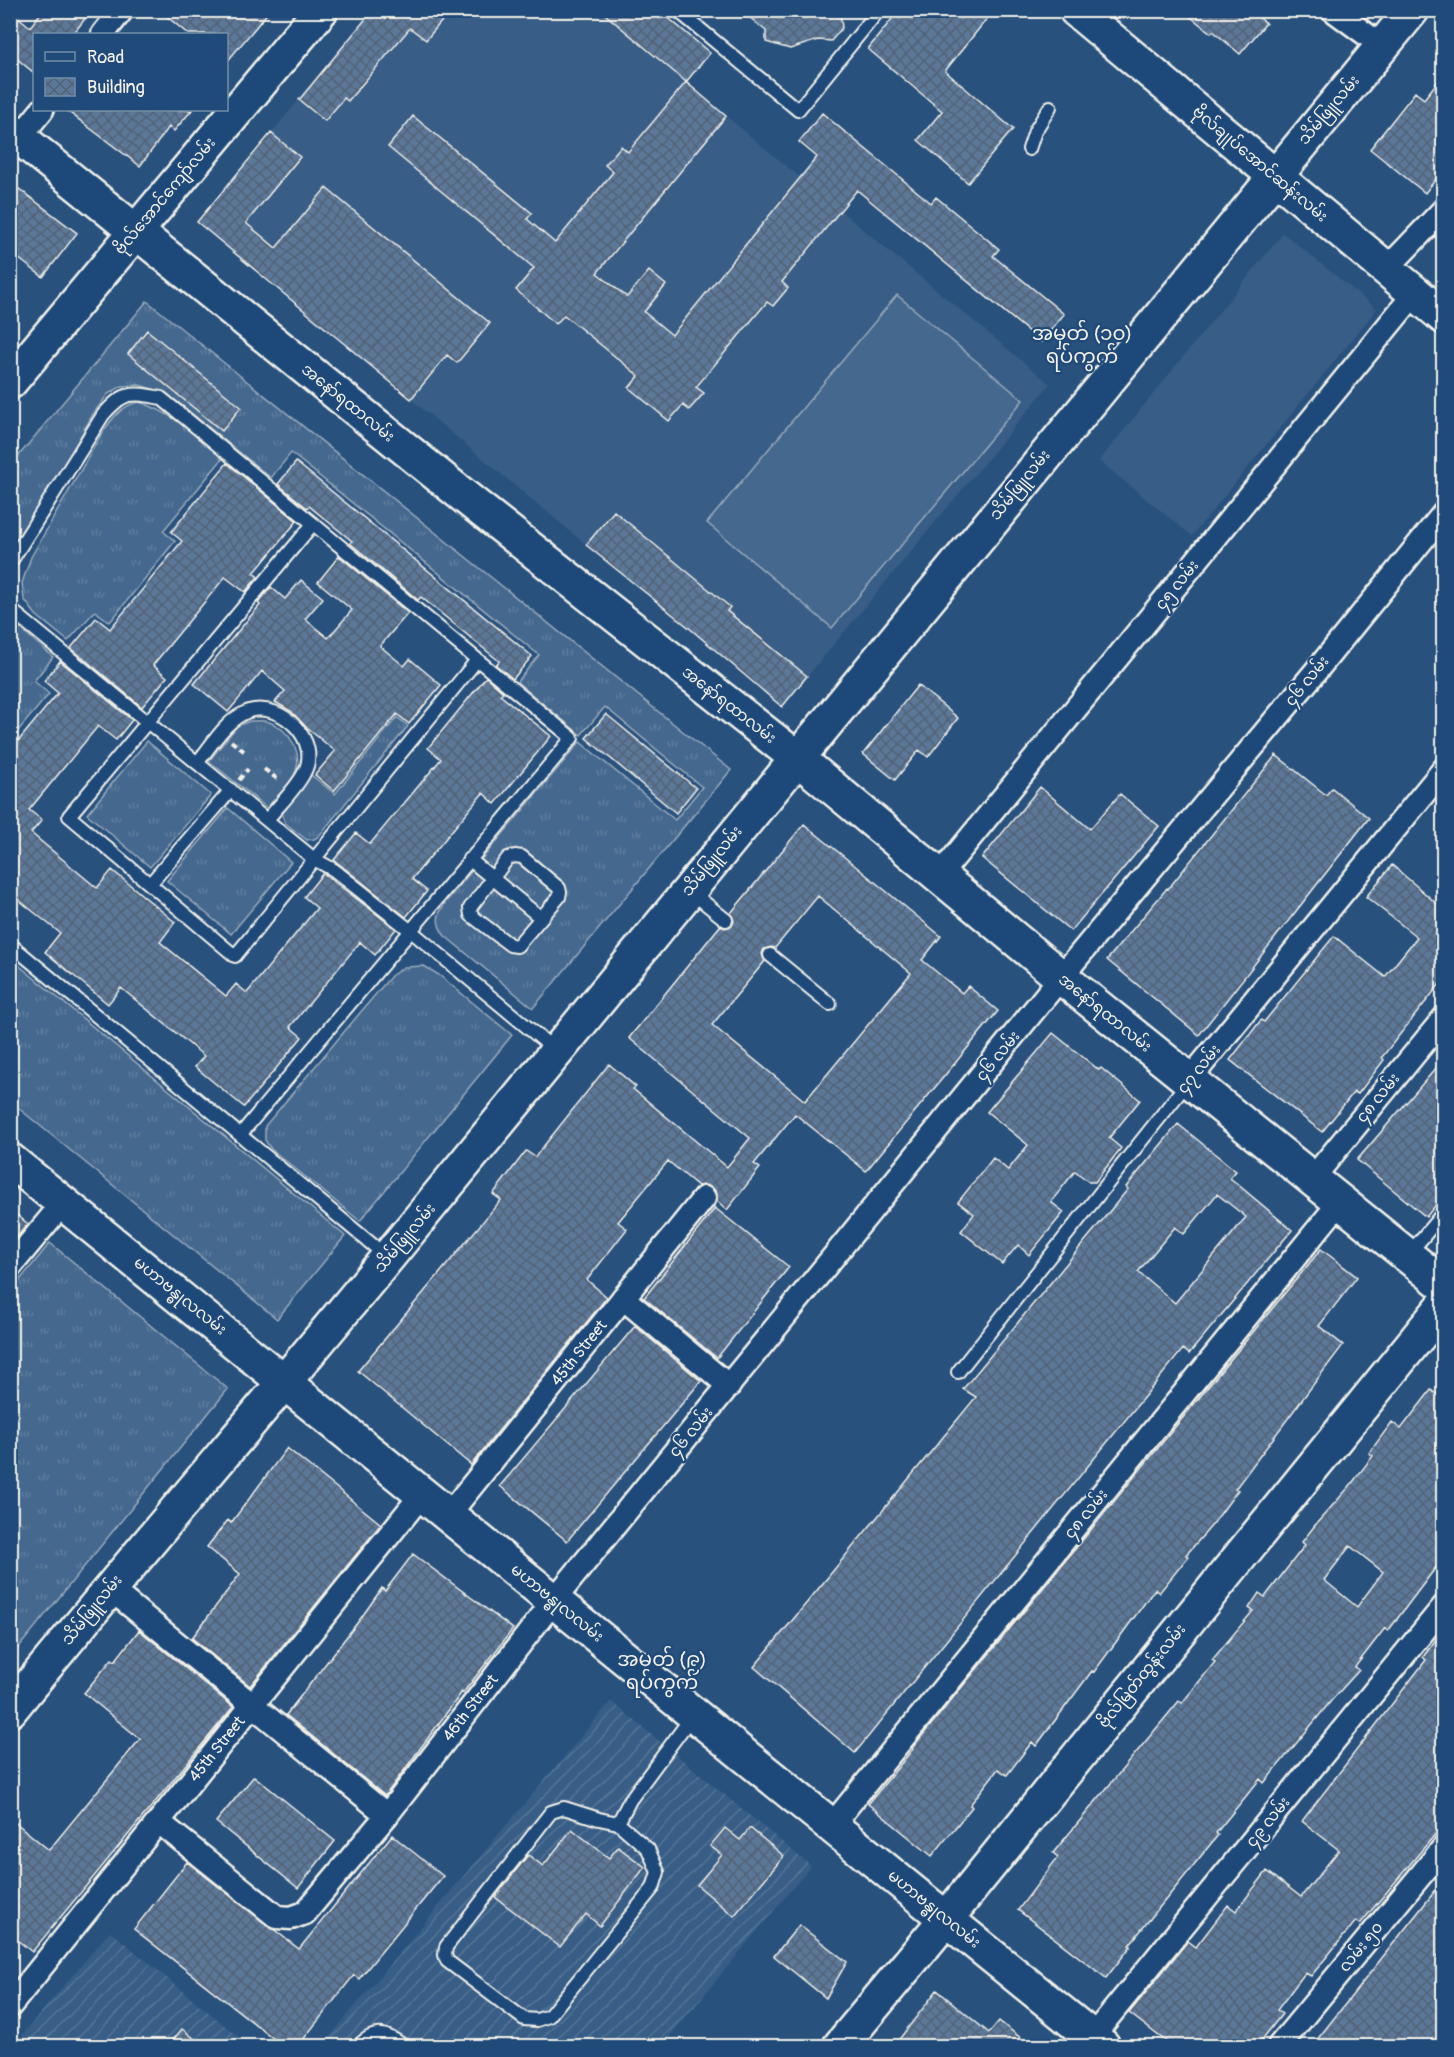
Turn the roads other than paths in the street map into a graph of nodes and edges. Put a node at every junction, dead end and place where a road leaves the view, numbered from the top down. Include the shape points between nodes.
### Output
1 (122, 10) edge
2 (321, 10) edge
3 (677, 10) edge
4 (879, 10) edge
5 (1076, 10) edge
6 (1101, 10) edge
7 (1333, 10) edge
8 (1412, 10) edge
9 (104, 33) edge
10 (1382, 46) junction
11 (1050, 107) dead end
12 (41, 111) edge
13 (14, 139) edge
14 (1029, 149) dead end
15 (1280, 170) junction
16 (1443, 209) edge
17 (135, 231) junction
18 (1398, 257) junction
19 (1429, 294) edge
20 (1443, 317) edge
21 (10, 382) edge
22 (1443, 513) edge
23 (313, 524) junction
24 (10, 563) edge
25 (10, 609) edge
26 (477, 660) junction
27 (148, 722) junction
28 (797, 758) junction
29 (197, 763) junction
30 (1443, 770) edge
31 (231, 790) junction
32 (267, 820) junction
33 (314, 859) junction
34 (469, 859) junction
35 (939, 876) junction
36 (493, 879) junction
37 (150, 884) junction
38 (689, 890) junction
39 (541, 918) junction
40 (726, 920) dead end
41 (411, 931) junction
42 (10, 944) edge
43 (770, 955) dead end
44 (1062, 977) junction
45 (830, 1004) dead end
46 (1443, 1018) edge
47 (557, 1052) junction
48 (1189, 1080) junction
49 (240, 1135) junction
50 (10, 1160) edge
51 (1312, 1179) junction
52 (704, 1198) dead end
53 (1340, 1202) junction
54 (63, 1203) junction
55 (1443, 1212) edge
56 (1407, 1256) junction
57 (388, 1258) junction
58 (10, 1267) edge
59 (1443, 1285) edge
60 (623, 1298) junction
61 (1443, 1305) edge
62 (958, 1372) dead end
63 (285, 1380) junction
64 (729, 1386) junction
65 (423, 1493) junction
66 (454, 1508) junction
67 (109, 1588) junction
68 (559, 1595) junction
69 (1443, 1606) edge
70 (253, 1705) junction
71 (10, 1710) edge
72 (694, 1714) junction
73 (387, 1815) junction
74 (159, 1822) junction
75 (618, 1823) junction
76 (832, 1826) junction
77 (1443, 1847) edge
78 (946, 1919) junction
79 (10, 2006) edge
80 (1097, 2042) edge
81 (358, 2046) edge
82 (404, 2046) edge
83 (840, 2046) edge
84 (1279, 2046) edge

1 - 9 street
2 - 17 main road, ဗိုလ်အောင်ကျော်လမ်း
3 - 4 lane via 798,110
5 - 15 main road, ဗိုလ်ချုပ်အောင်ဆန်းလမ်း
6 - 15 main road, ဗိုလ်ချုပ်အောင်ဆန်းလမ်း
7 - 10 street
8 - 10 main road, သိမ်ဖြူလမ်း
10 - 15 main road, သိမ်ဖြူလမ်း
11 - 14 lane
12 - 13 street
13 - 17 main road, အနော်ရထာလမ်း
15 - 18 main road, ဗိုလ်ချုပ်အောင်ဆန်းလမ်း
15 - 19 main road, ဗိုလ်ချုပ်အောင်ဆန်းလမ်း
15 - 28 main road, သိမ်ဖြူလမ်း
16 - 18 street
17 - 21 main road, ဗိုလ်အောင်ကျော်လမ်း
17 - 28 main road, အနော်ရထာလမ်း via 458,492
18 - 19 main road, ဗိုလ်ချုပ်အောင်ဆန်းလမ်း
19 - 20 main road, ဗိုလ်ချုပ်အောင်ဆန်းလမ်း
19 - 35 street, ၄၅ လမ်း
22 - 44 street, ၄၆ လမ်း
23 - 24 lane via 161,398 138,393 117,399 103,415
23 - 26 lane
23 - 27 lane
25 - 27 lane
26 - 33 lane
26 - 34 lane via 572,738
27 - 29 lane
27 - 37 lane via 69,816
28 - 35 main road, အနော်ရထာလမ်း
28 - 38 main road, သိမ်ဖြူလမ်း
29 - 31 lane
29 - 32 lane via 234,718 251,710 279,713 305,739 308,756 305,772
30 - 48 street, ၄၇ လမ်း
31 - 32 lane
31 - 37 lane
32 - 33 lane
33 - 37 lane via 235,956
33 - 41 lane via 334,870
34 - 36 lane
34 - 41 lane
35 - 44 main road, အနော်ရထာလမ်း
36 - 39 lane
36 - 39 lane via 508,858 522,857 559,888 559,897
36 - 39 lane via 470,908 476,920 517,946
38 - 40 lane
38 - 47 main road, သိမ်ဖြူလမ်း
41 - 47 lane
41 - 49 lane
42 - 49 lane
43 - 45 lane
44 - 48 main road, အနော်ရထာလမ်း
44 - 64 street, ၄၆ လမ်း
46 - 51 street, ၄၈ လမ်း
47 - 57 main road, သိမ်ဖြူလမ်း
48 - 51 main road, အနော်ရထာလမ်း
48 - 62 lane, ၄၇ လမ်း
49 - 57 lane
50 - 54 main road, မဟာဗန္ဓုလလမ်း
51 - 53 main road, အနော်ရထာလမ်း
52 - 60 street, 45th Street
53 - 56 main road, အနော်ရထာလမ်း
53 - 76 street, ၄၈ လမ်း
54 - 58 street
54 - 63 main road, မဟာဗန္ဓုလလမ်း
55 - 56 lane
56 - 59 main road, အနော်ရထာလမ်း
57 - 63 main road, သိမ်ဖြူလမ်း
60 - 64 street
60 - 66 street, 45th Street
61 - 78 main road, ဗိုလ်မြတ်ထွန်းလမ်း
63 - 65 main road, မဟာဗန္ဓုလလမ်း
63 - 67 main road, သိမ်ဖြူလမ်း
64 - 68 street, ၄၆ လမ်း
65 - 66 main road, မဟာဗန္ဓုလလမ်း
65 - 70 street, 45th Street
66 - 68 main road, မဟာဗန္ဓုလလမ်း
67 - 70 street
67 - 71 main road, သိမ်ဖြူလမ်း
68 - 72 main road, မဟာဗန္ဓုလလမ်း
68 - 73 street, 46th Street
69 - 80 street, ၄၉ လမ်း
70 - 73 street
70 - 74 street, 45th Street
72 - 75 lane via 630,1800
72 - 76 main road, မဟာဗန္ဓုလလမ်း
73 - 74 street, 46th Street via 305,1912 291,1918 277,1917
74 - 79 street, 45th Street
75 - 75 lane via 564,1808 551,1812 446,1947 447,1961 524,2019 549,2016 653,1888 658,1872 648,1850
76 - 78 main road, မဟာဗန္ဓုလလမ်း
77 - 84 street, လမ်း ၅၀
78 - 80 main road, မဟာဗန္ဓုလလမ်း
78 - 83 main road, ဗိုလ်မြတ်ထွန်းလမ်း
81 - 82 lane via 377,2035 388,2035

